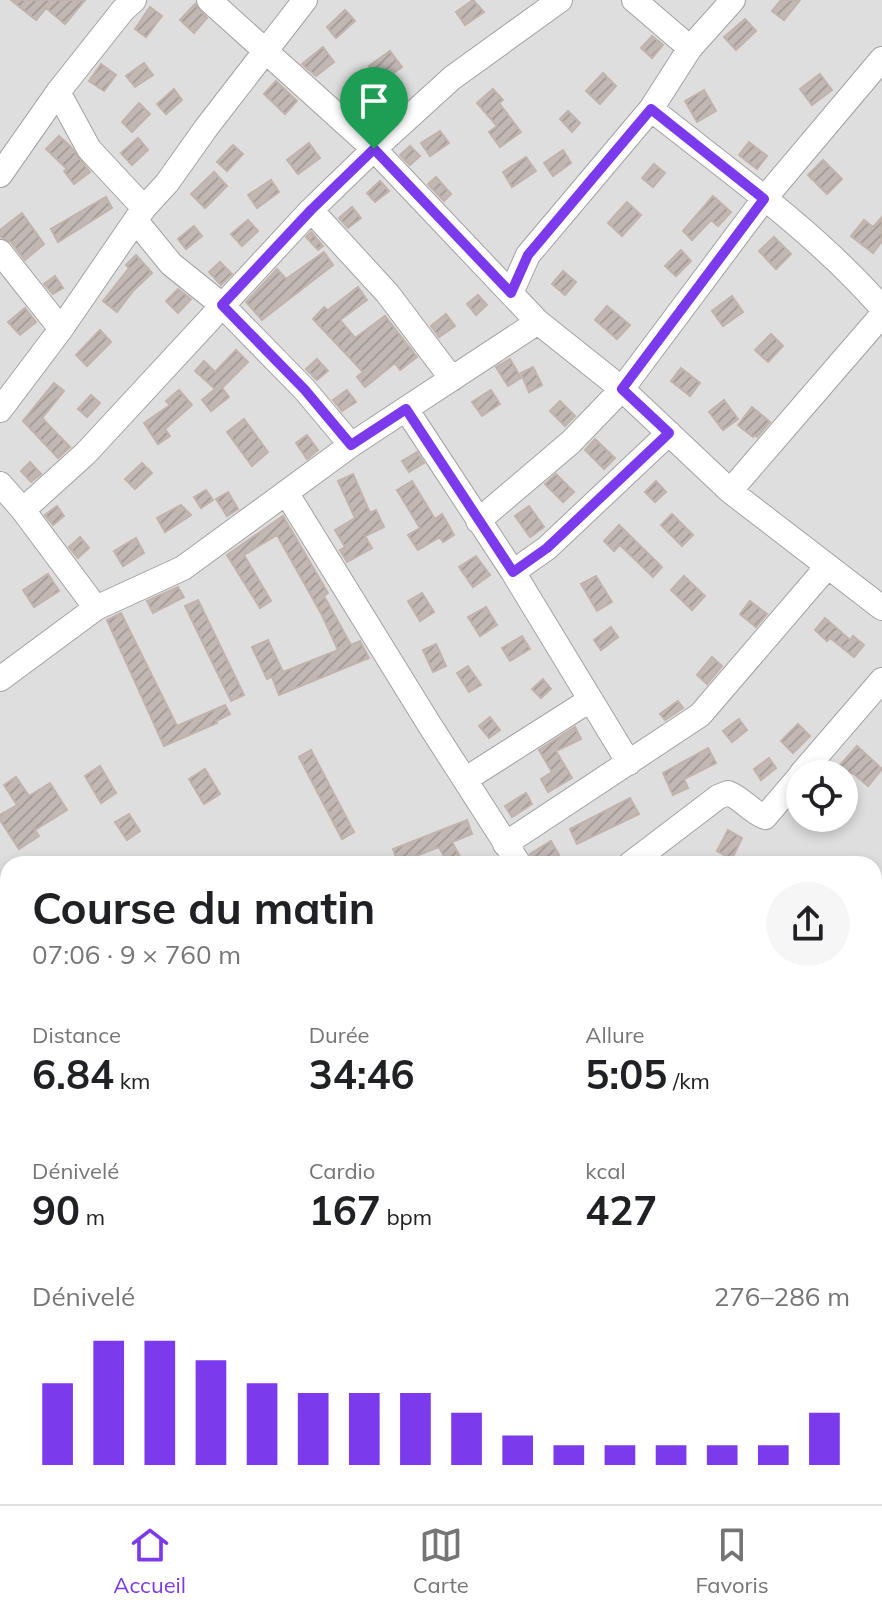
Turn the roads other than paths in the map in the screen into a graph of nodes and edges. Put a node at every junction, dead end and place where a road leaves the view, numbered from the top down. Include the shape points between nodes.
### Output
1 (209, 0) edge
2 (305, 0) edge
3 (560, 0) edge
4 (634, 0) edge
5 (733, 0) edge
6 (123, 3) edge
7 (690, 48) junction
8 (267, 51) junction
9 (882, 59) edge
10 (58, 92) junction
11 (651, 109) junction
12 (374, 149) junction
13 (0, 175) edge
14 (764, 199) junction
15 (311, 210) junction
16 (140, 214) junction
17 (0, 252) edge
18 (511, 293) junction
19 (222, 305) junction
20 (882, 308) edge
21 (882, 315) edge
22 (538, 322) junction
23 (61, 329) junction
24 (452, 379) junction
25 (622, 389) junction
26 (406, 409) junction
27 (0, 410) edge
28 (669, 433) junction
29 (351, 445) junction
30 (0, 484) edge
31 (730, 491) junction
32 (287, 494) junction
33 (23, 510) junction
34 (478, 521) junction
35 (827, 567) junction
36 (513, 572) junction
37 (96, 608) junction
38 (882, 608) edge
39 (0, 679) edge
40 (882, 680) edge
41 (590, 700) junction
42 (814, 760) edge
43 (629, 763) junction
44 (466, 779) junction
45 (786, 792) edge
46 (505, 844) junction
47 (513, 856) edge
48 (640, 856) edge

1 - 8 street
2 - 8 street
3 - 12 street via 452,78
4 - 7 street
5 - 7 street
6 - 10 street
7 - 11 street
8 - 12 street
8 - 16 street
9 - 14 street
10 - 13 street
10 - 16 street via 89,149
11 - 14 street
11 - 18 street via 528,255
12 - 15 street
12 - 18 street
14 - 20 street via 855,277
14 - 25 street
15 - 19 street
15 - 24 street via 388,294
16 - 19 street via 171,264
16 - 23 street
17 - 23 street
18 - 22 street
19 - 29 street
19 - 33 street via 86,453
21 - 31 street
22 - 24 street
22 - 25 street
23 - 27 street
24 - 26 street
25 - 28 street
25 - 34 street via 571,442
26 - 29 street
26 - 34 street
28 - 31 street
28 - 36 street via 547,548
29 - 32 street
30 - 33 street
31 - 35 street
32 - 37 street via 183,568
32 - 44 street
33 - 37 street
34 - 36 street
35 - 38 street
35 - 43 street via 700,715
36 - 41 street
37 - 39 street
40 - 42 street
41 - 43 street
41 - 44 street
43 - 46 street
44 - 46 street
45 - 48 street via 765,817 728,793
46 - 47 street

